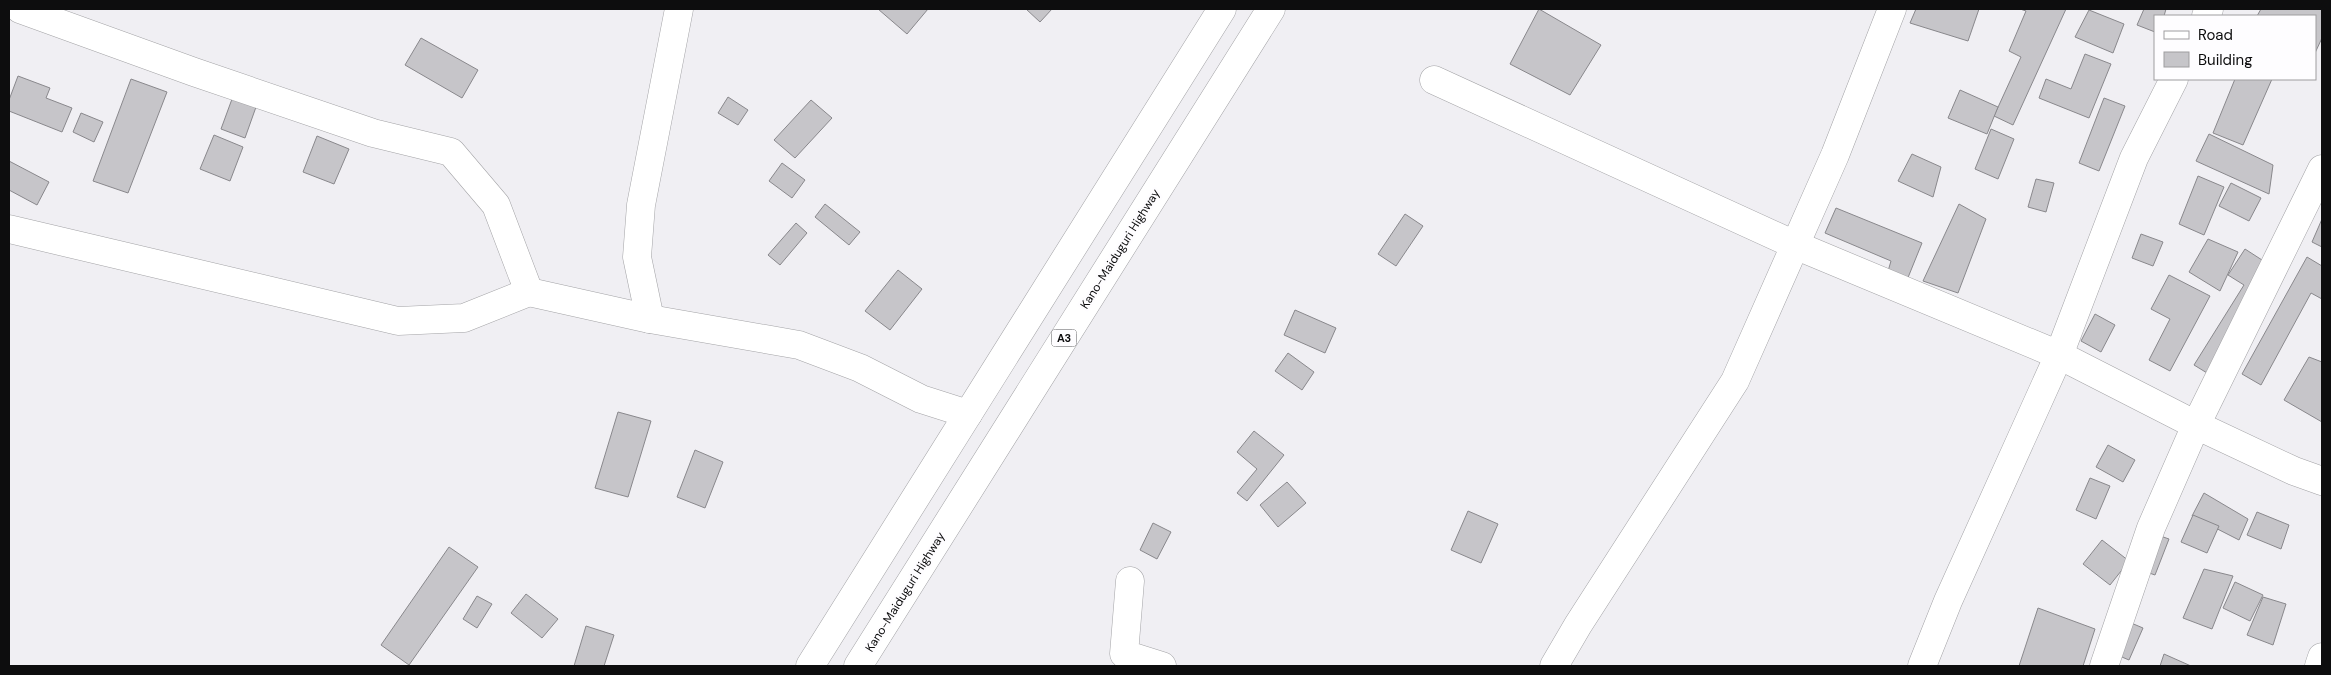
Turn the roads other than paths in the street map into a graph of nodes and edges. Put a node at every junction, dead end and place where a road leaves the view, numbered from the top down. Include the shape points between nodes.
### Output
1 (20, 9) edge
2 (679, 9) edge
3 (1222, 9) edge
4 (1270, 9) edge
5 (1892, 9) edge
6 (1434, 80) dead end
7 (2173, 80) edge
8 (2322, 169) edge
9 (9, 229) edge
10 (1795, 245) junction
11 (529, 292) junction
12 (650, 319) junction
13 (2059, 355) junction
14 (968, 414) junction
15 (2196, 425) junction
16 (2322, 480) edge
17 (1130, 582) dead end
18 (2322, 657) edge
19 (810, 666) edge
20 (858, 666) edge
21 (1162, 666) edge
22 (1554, 666) edge
23 (1922, 666) edge
24 (2104, 666) edge
25 (2319, 666) edge

1 - 11 main road via 373,133 451,152 496,205
2 - 12 main road via 641,204 637,257
3 - 14 main road
4 - 20 main road, Kano-Maiduguri Highway / A3
5 - 10 main road via 1836,154
6 - 10 main road
7 - 13 main road via 2134,158
8 - 15 main road
9 - 11 main road via 398,321 464,318
10 - 13 main road
10 - 22 main road via 1735,381
11 - 12 main road
12 - 14 main road via 799,345 860,368 921,399
13 - 15 main road
13 - 23 main road
14 - 19 main road
15 - 16 main road via 2294,471
15 - 24 main road via 2151,528
17 - 21 main road via 1124,654
18 - 25 main road

